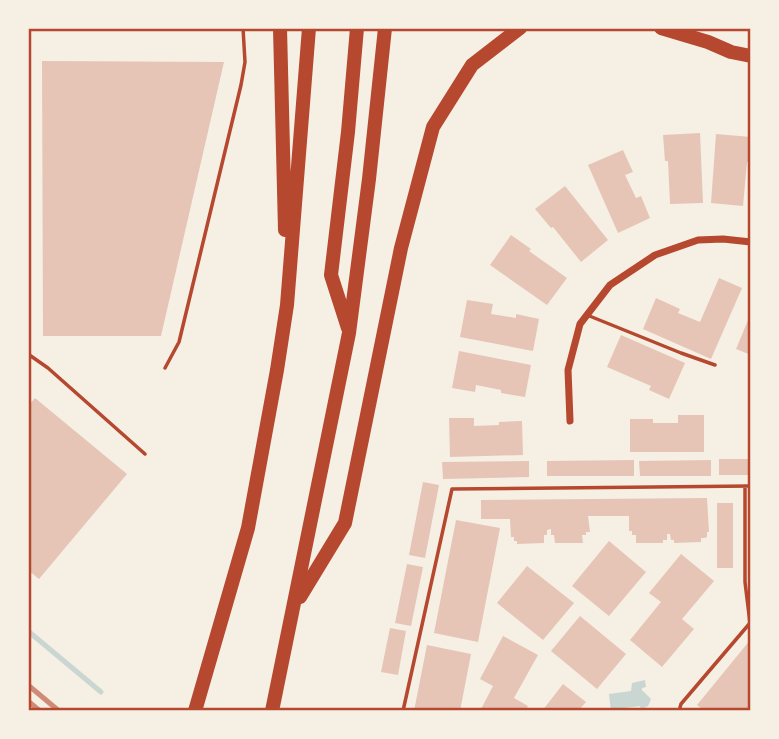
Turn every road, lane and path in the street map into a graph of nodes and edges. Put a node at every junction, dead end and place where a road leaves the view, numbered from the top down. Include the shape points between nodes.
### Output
1 (243, 28) edge
2 (280, 28) edge
3 (309, 28) edge
4 (357, 28) edge
5 (385, 28) edge
6 (520, 28) edge
7 (661, 28) edge
8 (751, 56) edge
9 (751, 242) edge
10 (287, 305) junction
11 (586, 315) junction
12 (349, 333) junction
13 (28, 354) edge
14 (715, 365) dead end
15 (165, 368) dead end
16 (570, 421) dead end
17 (145, 454) dead end
18 (745, 486) junction
19 (751, 486) edge
20 (294, 607) junction
21 (751, 622) edge
22 (195, 711) edge
23 (272, 711) edge
24 (403, 711) edge
25 (679, 711) edge

1 - 15 lane via 241,85 180,342
2 - 10 highway
3 - 10 highway
4 - 12 highway via 331,275
5 - 12 highway
6 - 20 highway via 472,65 433,127 401,248 345,523
7 - 8 highway
9 - 11 street via 698,240 655,255 610,285
10 - 22 highway via 247,528
11 - 14 lane
11 - 16 street via 568,370
12 - 20 highway
13 - 17 lane
18 - 19 lane
18 - 21 lane via 745,582
18 - 24 lane via 452,489
20 - 23 highway
21 - 25 lane

